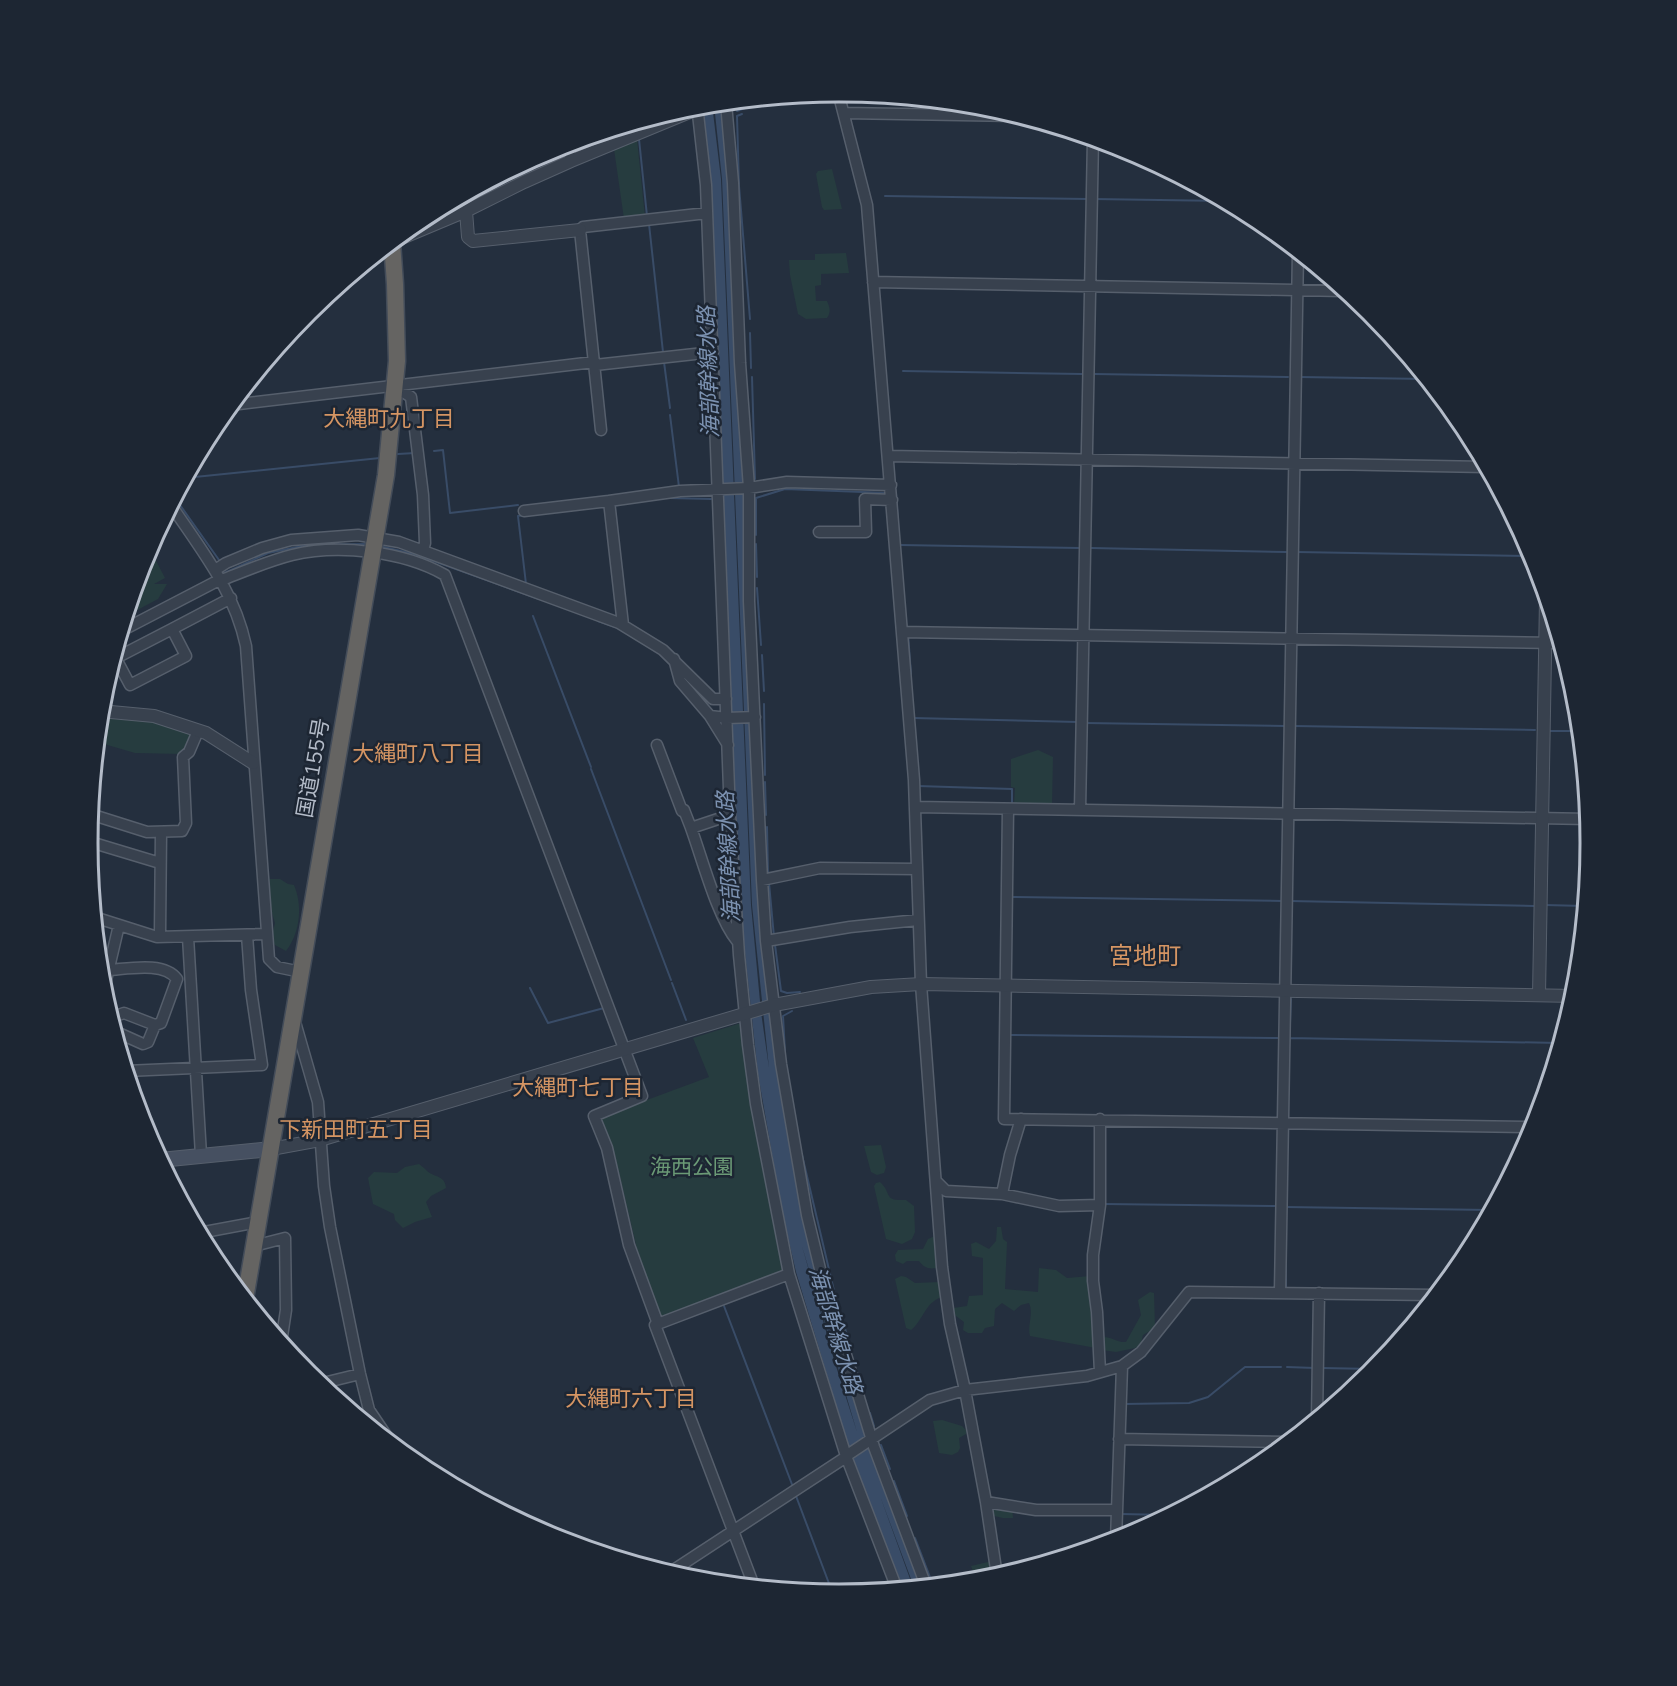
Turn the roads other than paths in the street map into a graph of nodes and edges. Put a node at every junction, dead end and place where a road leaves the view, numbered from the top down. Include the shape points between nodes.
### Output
1 (841, 102) edge
2 (729, 110) edge
3 (844, 113) junction
4 (700, 115) edge
5 (979, 115) edge
6 (661, 124) edge
7 (1093, 147) edge
8 (570, 152) edge
9 (571, 161) junction
10 (466, 211) junction
11 (707, 213) junction
12 (426, 228) edge
13 (580, 230) junction
14 (393, 251) edge
15 (1298, 261) edge
16 (873, 282) junction
17 (1090, 286) junction
18 (1297, 290) junction
19 (1332, 291) edge
20 (713, 352) junction
21 (595, 363) junction
22 (394, 386) junction
23 (242, 404) edge
24 (601, 430) dead end
25 (889, 456) junction
26 (1087, 460) junction
27 (1294, 465) junction
28 (1477, 467) edge
29 (891, 485) junction
30 (749, 488) junction
31 (718, 490) junction
32 (892, 500) junction
33 (609, 501) junction
34 (524, 511) dead end
35 (176, 512) edge
36 (819, 532) dead end
37 (375, 543) junction
38 (423, 550) junction
39 (437, 563) junction
40 (219, 576) junction
41 (231, 598) junction
42 (1545, 623) edge
43 (623, 625) junction
44 (131, 626) edge
45 (172, 629) junction
46 (902, 632) junction
47 (1084, 635) junction
48 (1291, 639) junction
49 (1545, 643) junction
50 (1552, 643) edge
51 (123, 652) edge
52 (674, 659) junction
53 (120, 665) edge
54 (726, 699) junction
55 (110, 712) edge
56 (710, 716) junction
57 (754, 717) junction
58 (729, 718) junction
59 (198, 731) junction
60 (657, 744) dead end
61 (728, 746) junction
62 (253, 763) junction
63 (915, 807) junction
64 (1008, 809) junction
65 (1080, 810) junction
66 (1288, 814) junction
67 (730, 815) junction
68 (99, 817) edge
69 (1541, 818) junction
70 (1579, 819) edge
71 (692, 828) junction
72 (160, 833) junction
73 (98, 844) edge
74 (160, 863) junction
75 (916, 869) junction
76 (762, 880) junction
77 (102, 920) edge
78 (918, 920) junction
79 (119, 925) junction
80 (266, 934) junction
81 (247, 935) junction
82 (158, 937) junction
83 (188, 937) junction
84 (766, 941) junction
85 (738, 942) junction
86 (109, 968) edge
87 (108, 970) edge
88 (301, 972) junction
89 (921, 984) junction
90 (1005, 986) junction
91 (1286, 990) junction
92 (1539, 995) junction
93 (1563, 996) edge
94 (773, 1006) junction
95 (747, 1013) junction
96 (118, 1015) edge
97 (294, 1016) junction
98 (155, 1025) junction
99 (123, 1035) edge
100 (624, 1049) junction
101 (285, 1064) junction
102 (262, 1065) junction
103 (195, 1067) junction
104 (134, 1071) edge
105 (1022, 1119) junction
106 (1100, 1119) junction
107 (1283, 1123) junction
108 (1523, 1127) edge
109 (320, 1140) junction
110 (271, 1149) junction
111 (201, 1155) junction
112 (169, 1159) edge
113 (937, 1182) junction
114 (946, 1191) junction
115 (1002, 1194) junction
116 (938, 1203) junction
117 (1100, 1205) junction
118 (258, 1222) junction
119 (208, 1231) edge
120 (254, 1246) junction
121 (789, 1274) junction
122 (247, 1288) edge
123 (1280, 1292) junction
124 (1319, 1293) junction
125 (1425, 1295) edge
126 (658, 1324) junction
127 (282, 1333) edge
128 (1122, 1366) junction
129 (1100, 1372) junction
130 (360, 1374) junction
131 (330, 1381) edge
132 (965, 1390) junction
133 (1317, 1408) edge
134 (378, 1424) edge
135 (871, 1439) junction
136 (1119, 1439) junction
137 (1275, 1442) edge
138 (847, 1455) junction
139 (986, 1502) junction
140 (1117, 1510) junction
141 (1116, 1530) edge
142 (734, 1531) junction
143 (679, 1567) edge
144 (997, 1567) edge
145 (751, 1579) edge
146 (923, 1579) edge
147 (894, 1581) edge

1 - 3 street
2 - 30 street
3 - 5 street
3 - 16 street via 867,205
4 - 11 street
6 - 9 street
7 - 17 street
8 - 9 street
9 - 10 street
10 - 12 street
10 - 13 street via 468,237 473,241
11 - 13 street
11 - 20 street
13 - 21 street
14 - 22 highway, 国道155号 via 397,329
15 - 18 street
16 - 17 street
16 - 25 street
17 - 18 street
17 - 26 street
18 - 19 street
18 - 27 street
20 - 21 street
20 - 31 street
21 - 22 street
21 - 24 street
22 - 23 street
22 - 37 highway, 国道155号
22 - 38 street via 411,397 423,495
25 - 26 street
25 - 29 street
26 - 27 street
26 - 47 street
27 - 28 street
27 - 48 street
29 - 30 street via 787,482
29 - 32 street
30 - 31 street
30 - 57 street
31 - 33 street
31 - 54 street
32 - 36 street via 865,499 866,532
32 - 46 street
33 - 34 street
33 - 43 street
35 - 40 street
37 - 38 street via 399,542
37 - 39 street via 407,559
37 - 40 street via 352,551 304,552
37 - 40 street via 358,535 291,540 226,562
37 - 88 highway, 国道155号
38 - 39 street
39 - 43 street
39 - 100 street via 445,575
40 - 41 street
40 - 44 street
41 - 45 street
41 - 62 street via 246,646
42 - 49 street
43 - 52 street
45 - 51 street
45 - 53 street via 186,656 130,685
46 - 47 street
46 - 63 street
47 - 48 street
47 - 65 street
48 - 49 street
48 - 66 street
49 - 50 street
49 - 69 street
52 - 54 street via 713,699
52 - 56 street via 680,681
54 - 58 street
55 - 59 street via 154,716
56 - 58 street
56 - 61 street
57 - 58 street
57 - 76 street
58 - 61 street
59 - 62 street
59 - 72 street via 183,757 186,824 182,831
60 - 71 street
61 - 67 street
62 - 80 street
63 - 64 street
63 - 75 street
64 - 65 street
64 - 90 street
65 - 66 street
66 - 69 street
66 - 91 street
67 - 71 street
67 - 85 street
68 - 72 street
69 - 70 street
69 - 92 street
71 - 85 street via 722,914
72 - 74 street
73 - 74 street
74 - 82 street
75 - 76 street via 820,868
75 - 78 street
76 - 84 street
77 - 79 street
78 - 84 street
78 - 89 street
79 - 82 street
79 - 86 street
80 - 81 street
80 - 88 street via 271,964
81 - 83 street
81 - 102 street
82 - 83 street
83 - 103 street
84 - 94 street
85 - 95 street
87 - 98 street via 150,967 175,976 177,983 161,1023
88 - 97 highway, 国道155号
89 - 90 street
89 - 94 street via 871,987
89 - 113 street
90 - 91 street
90 - 105 street via 1004,1119
91 - 92 street
91 - 107 street
92 - 93 street
94 - 95 street
94 - 135 street via 807,1215
95 - 100 street
95 - 121 street via 756,1104
96 - 98 street via 124,1013
97 - 101 highway, 国道155号
97 - 109 street via 318,1102
98 - 99 street via 148,1042 143,1044
100 - 109 street
100 - 126 street via 642,1096 594,1116 607,1148 629,1245
101 - 102 street
101 - 110 highway, 国道155号
102 - 103 street
103 - 104 street
103 - 111 street
105 - 106 street
105 - 115 street
106 - 107 street
106 - 117 street
107 - 108 street
107 - 123 street
109 - 110 street
109 - 130 street via 330,1227
110 - 111 main road
110 - 118 highway, 国道155号
111 - 112 main road
113 - 114 street
113 - 116 street
114 - 115 street
114 - 116 street
115 - 117 street via 1059,1206
116 - 132 street via 950,1324
117 - 129 street via 1093,1255
118 - 119 street
118 - 120 highway, 国道155号
120 - 122 highway, 国道155号
120 - 127 street via 285,1238 286,1310
121 - 126 street
121 - 138 street
123 - 124 street
123 - 128 street via 1189,1292 1140,1352
124 - 125 street
124 - 133 street
126 - 142 street
128 - 129 street
128 - 136 street
129 - 132 street
130 - 131 street
130 - 134 street via 369,1410
132 - 135 street via 930,1400
132 - 139 street
135 - 138 street
135 - 146 street
136 - 137 street
136 - 140 street
138 - 142 street
138 - 147 street
139 - 140 street via 1036,1510
139 - 144 street
140 - 141 street
142 - 143 street
142 - 145 street

